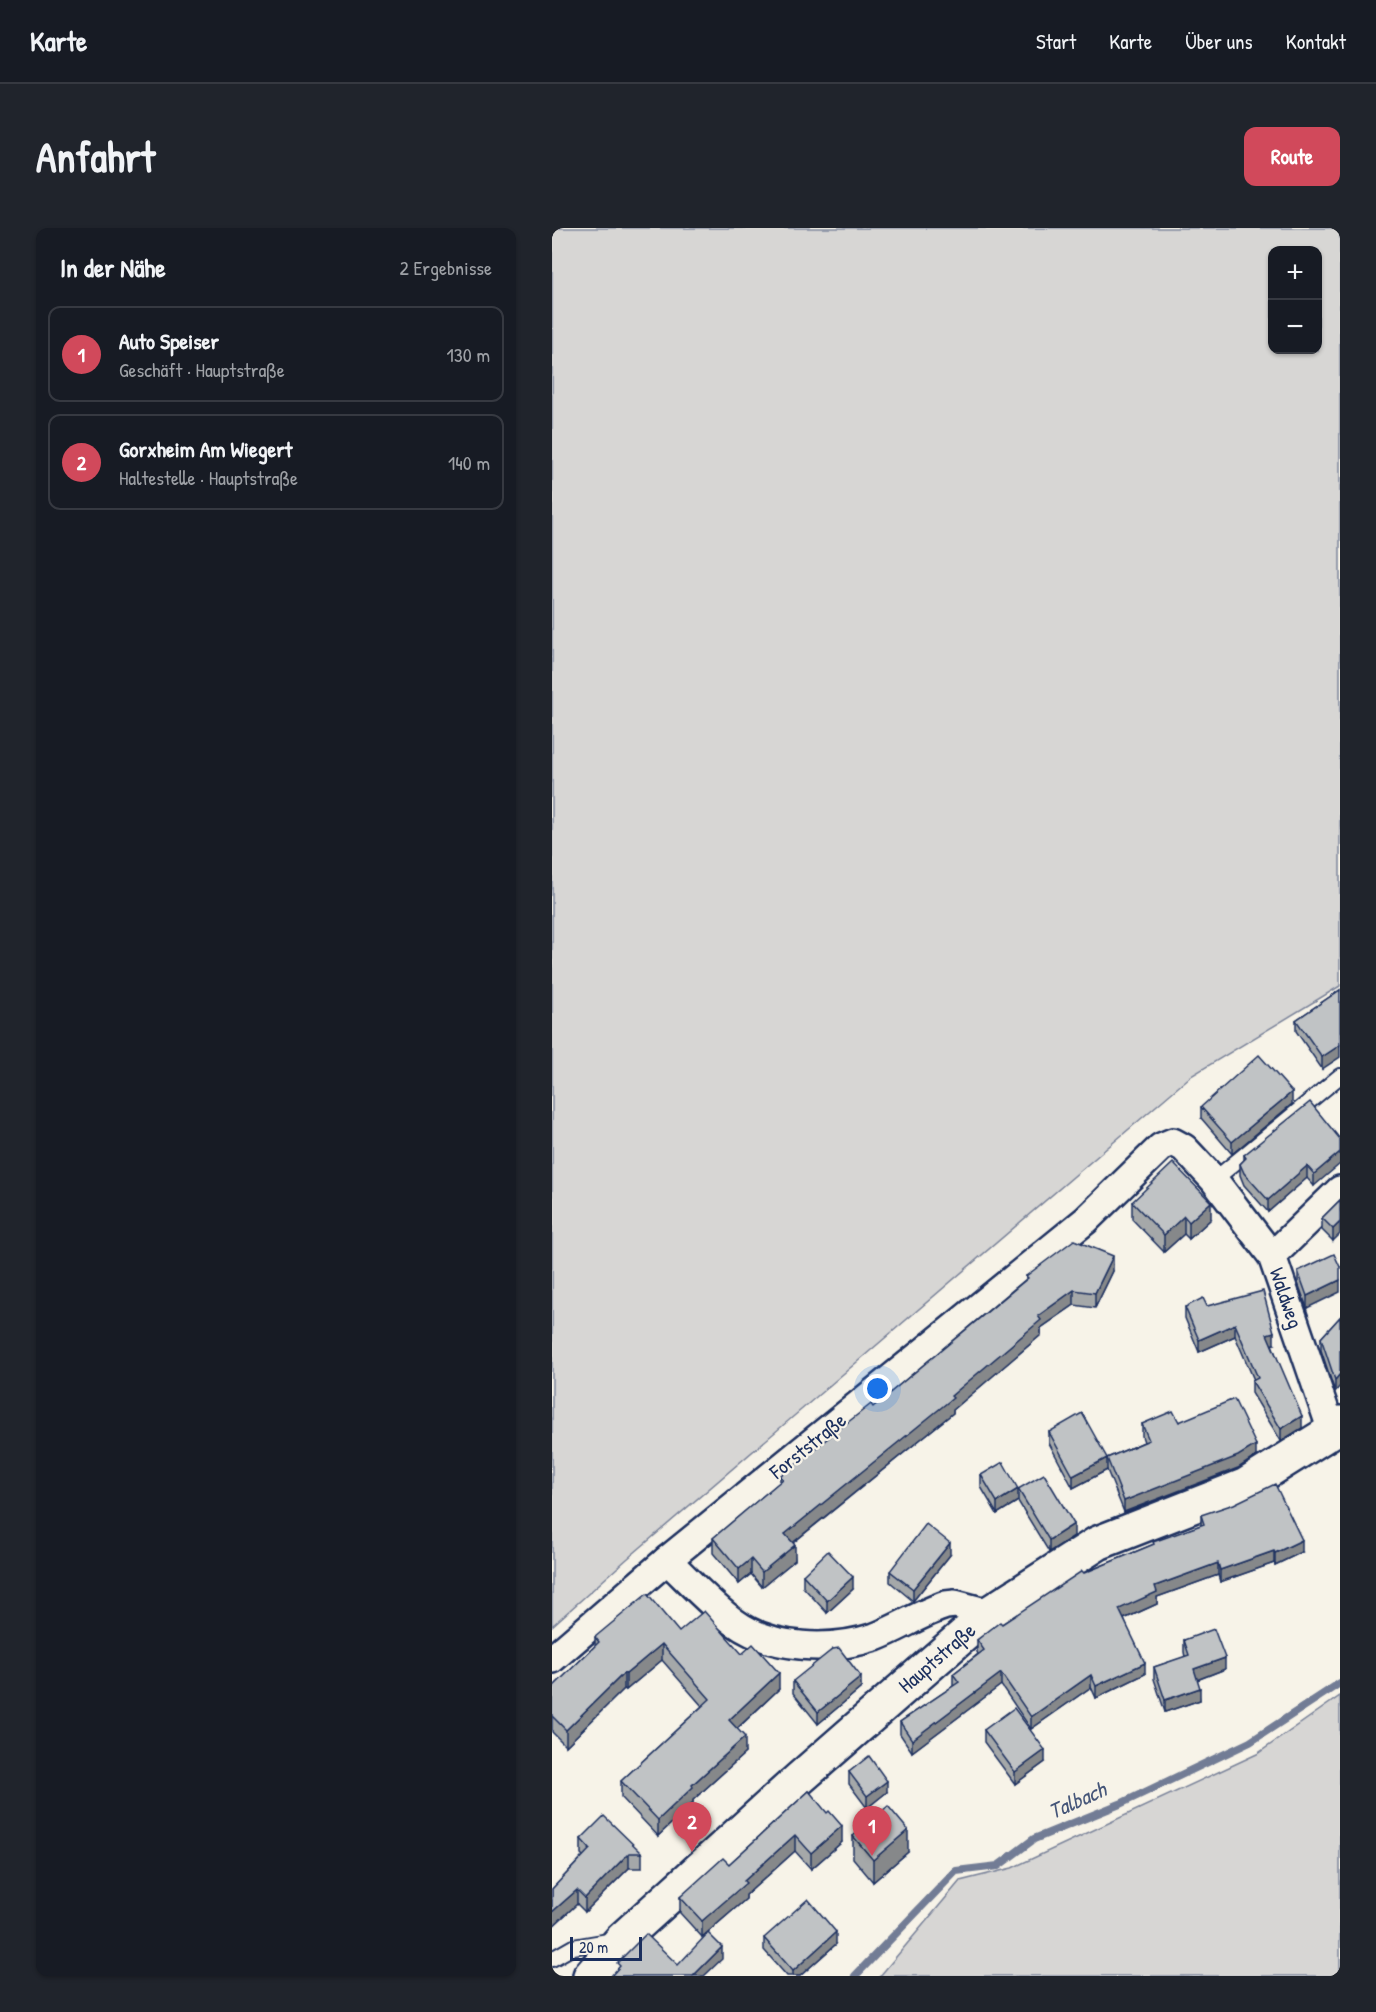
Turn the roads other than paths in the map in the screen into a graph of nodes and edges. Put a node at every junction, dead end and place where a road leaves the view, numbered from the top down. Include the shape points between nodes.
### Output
1 (1340, 1076) edge
2 (1173, 1142) joint
3 (1214, 1180) junction
4 (1340, 1190) edge
5 (1272, 1256) junction
6 (1336, 1427) edge
7 (667, 1560) junction
8 (989, 1613) junction
9 (552, 1659) edge
10 (622, 1939) junction
11 (552, 1959) edge
12 (590, 1976) edge

1 - 3 lane
2 - 3 street, Waldweg via 1184,1148
2 - 7 street, Forststraße via 1161,1147 1086,1220
3 - 5 street, Waldweg
4 - 5 street
5 - 6 street, Waldweg
6 - 8 main road, Hauptstraße via 1246,1485 1098,1543
7 - 8 street via 734,1622 773,1640 811,1646 855,1642 946,1605
7 - 9 street, Forststraße
8 - 10 main road, Hauptstraße
10 - 11 lane via 573,1947
10 - 12 main road, Hauptstraße

